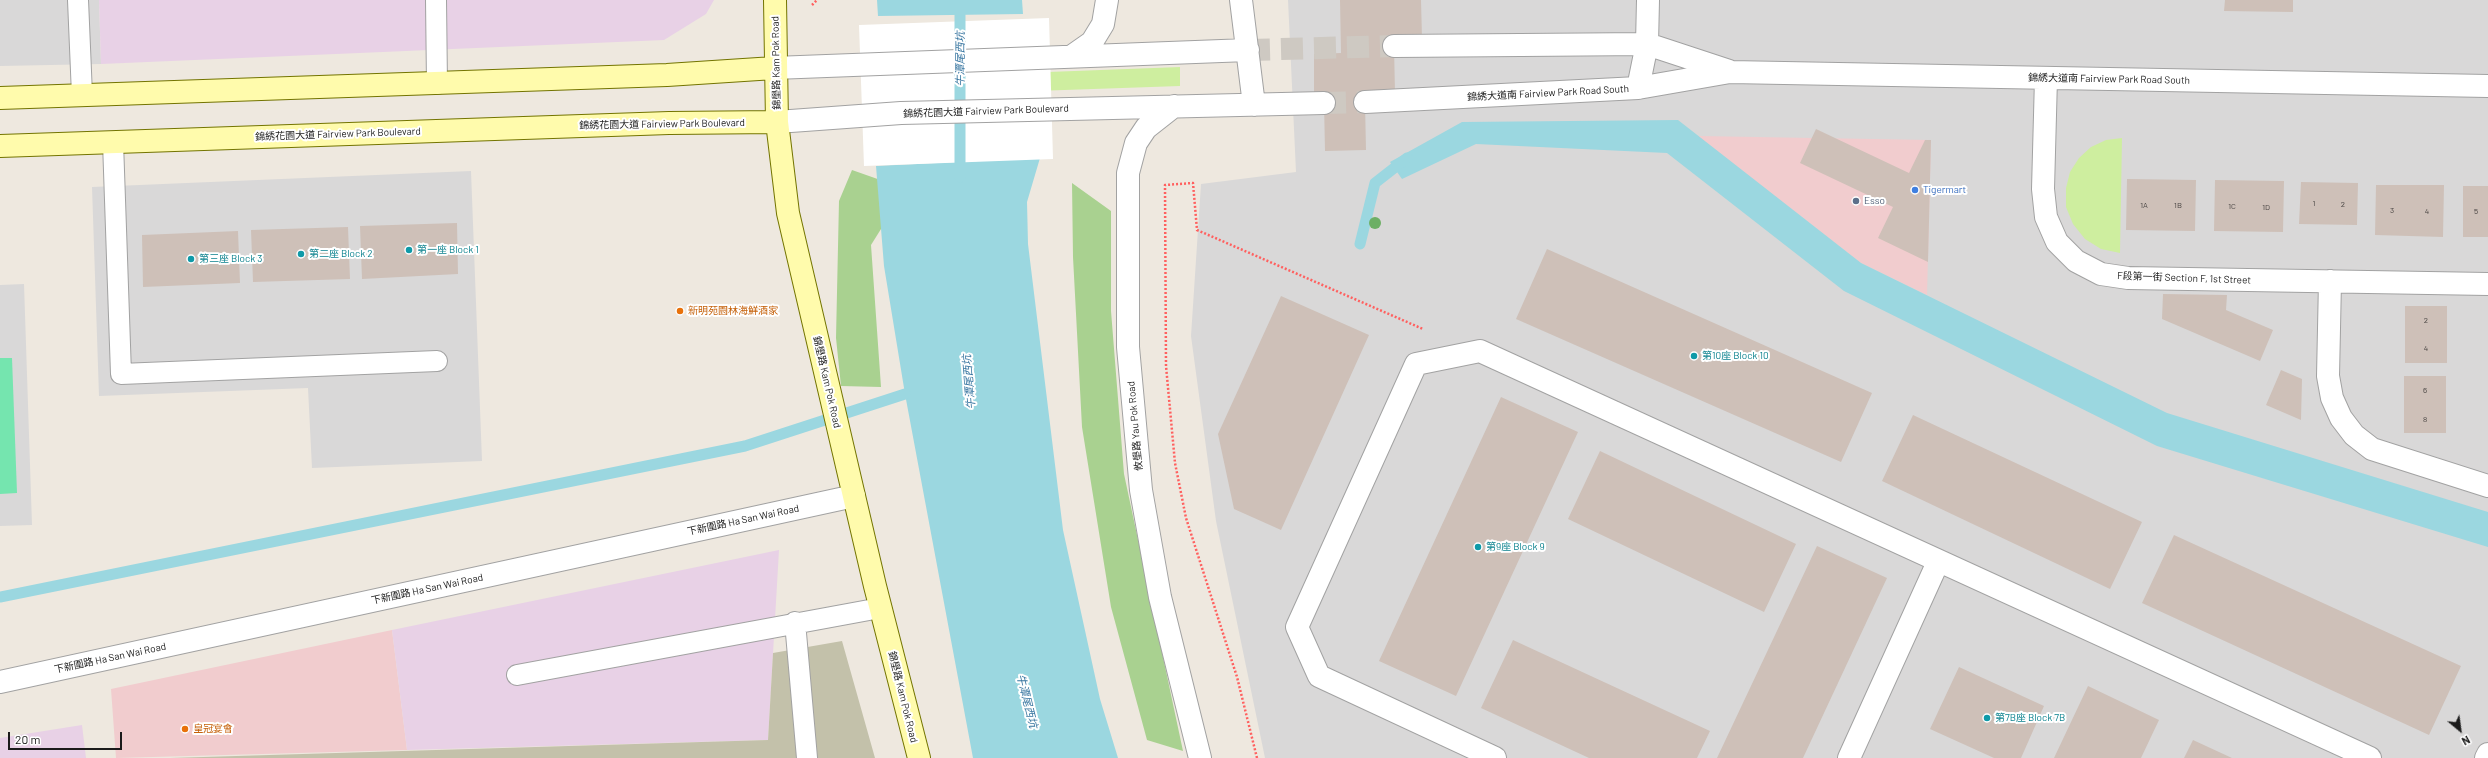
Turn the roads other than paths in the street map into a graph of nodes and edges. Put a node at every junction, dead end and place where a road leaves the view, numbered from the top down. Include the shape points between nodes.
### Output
1 (78, 0) edge
2 (436, 0) edge
3 (775, 0) edge
4 (1107, 0) edge
5 (1241, 0) edge
6 (1648, 0) edge
7 (1647, 44) junction
8 (1394, 46) tunnel mouth
9 (1248, 50) junction
10 (1063, 57) junction
11 (774, 68) junction
12 (1730, 72) junction
13 (2046, 78) junction
14 (437, 84) junction
15 (2488, 86) edge
16 (1638, 88) junction
17 (82, 95) junction
18 (0, 98) edge
19 (1365, 102) tunnel mouth
20 (1324, 103) tunnel mouth
21 (1254, 105) junction
22 (1174, 106) junction
23 (777, 122) junction
24 (113, 142) junction
25 (0, 146) edge
26 (2330, 281) junction
27 (2488, 284) edge
28 (437, 361) dead end
29 (2488, 486) edge
30 (854, 496) junction
31 (1938, 562) junction
32 (880, 608) junction
33 (796, 622) junction
34 (517, 675) dead end
35 (0, 682) edge
36 (2488, 754) edge
37 (807, 758) edge
38 (918, 758) edge
39 (1200, 758) edge
40 (1495, 758) edge
41 (1849, 758) edge
42 (2370, 758) edge
43 (2486, 758) edge

1 - 17 lane
2 - 14 lane
3 - 11 street, 錦壆路 Kam Pok Road
4 - 10 street via 1103,24 1092,42
5 - 9 street
6 - 7 street
7 - 8 street, 錦綉大道南 Fairview Park Road South
7 - 12 street, 錦綉大道南 Fairview Park Road South
7 - 16 street
9 - 10 street
9 - 21 street
10 - 11 street
11 - 14 street
11 - 23 street, 錦壆路 Kam Pok Road
12 - 13 street, 錦綉大道南 Fairview Park Road South
12 - 16 street, 錦綉大道南 Fairview Park Road South
13 - 15 street, 錦綉大道南 Fairview Park Road South
13 - 26 street, F段第一街 Section F, 1st Street via 2043,189 2046,216 2058,242 2076,262 2101,274 2128,278
14 - 17 street
16 - 19 street, 錦綉大道南 Fairview Park Road South
17 - 18 street
20 - 21 street, 錦綉花園大道 Fairview Park Boulevard
21 - 22 street, 錦綉花園大道 Fairview Park Boulevard
22 - 23 street, 錦綉花園大道 Fairview Park Boulevard via 1054,108
22 - 39 street, 攸壆路 Yau Pok Road via 1146,128 1136,143 1130,162 1128,347 1141,490 1160,597
23 - 24 street, 錦綉花園大道 Fairview Park Boulevard via 669,123
23 - 30 street, 錦壆路 Kam Pok Road via 788,213
24 - 25 street, 錦綉花園大道 Fairview Park Boulevard
24 - 28 lane via 121,374
26 - 27 street, F段第一街 Section F, 1st Street
26 - 29 street via 2328,376 2332,398 2341,418 2354,436 2372,449
30 - 32 street, 錦壆路 Kam Pok Road
30 - 35 street, 下新圍路 Ha San Wai Road
31 - 40 street via 1480,351 1416,364 1297,627 1320,676
31 - 41 street
31 - 42 street
32 - 33 lane
32 - 38 street, 錦壆路 Kam Pok Road
33 - 34 lane
33 - 37 lane
36 - 43 street

